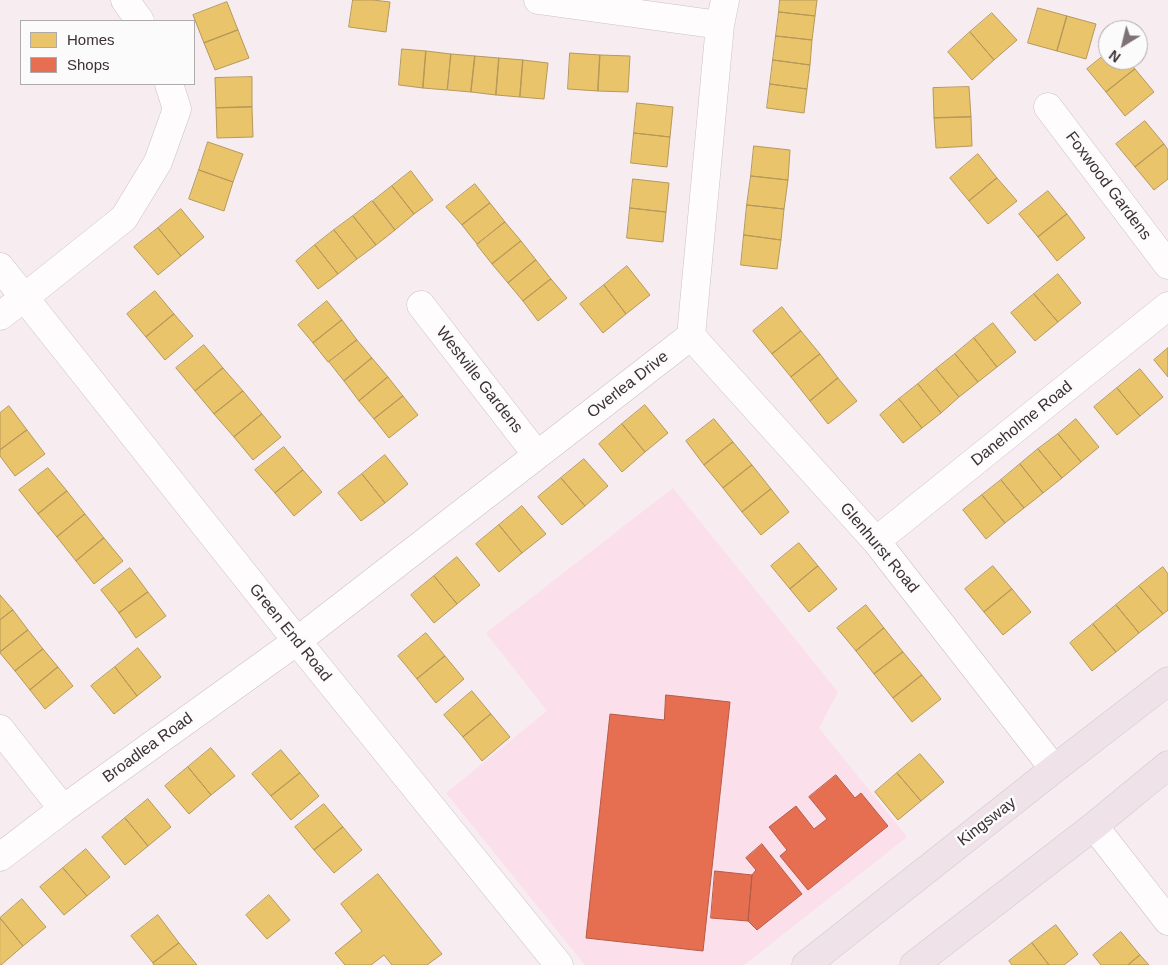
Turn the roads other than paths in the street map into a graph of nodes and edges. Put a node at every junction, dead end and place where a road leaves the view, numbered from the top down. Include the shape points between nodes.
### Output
1 (125, 0) edge
2 (538, 0) edge
3 (722, 13) edge
4 (139, 20) edge
5 (169, 85) edge
6 (1048, 107) dead end
7 (1168, 265) edge
8 (0, 267) edge
9 (25, 298) junction
10 (421, 305) dead end
11 (1168, 306) edge
12 (0, 316) edge
13 (691, 336) junction
14 (538, 455) junction
15 (876, 541) junction
16 (297, 642) junction
17 (1168, 681) edge
18 (0, 729) edge
19 (1168, 765) edge
20 (1054, 769) junction
21 (63, 809) junction
22 (1094, 826) junction
23 (0, 857) edge
24 (1168, 922) edge
25 (560, 965) edge
26 (806, 965) edge
27 (914, 965) edge

1 - 4 street
2 - 3 street
3 - 13 street
5 - 9 street via 177,109 158,162 124,218
6 - 7 street, Foxwood Gardens
8 - 9 street, Green End Road
9 - 12 street
9 - 16 street, Green End Road
10 - 14 street, Westville Gardens
11 - 15 street, Daneholme Road
13 - 14 street, Overlea Drive
13 - 15 street, Glenhurst Road
14 - 16 street, Overlea Drive
15 - 20 street, Glenhurst Road
16 - 21 street, Broadlea Road
16 - 25 street, Green End Road
17 - 20 highway, Kingsway
18 - 21 street
19 - 22 highway
20 - 26 highway, Kingsway
21 - 23 street, Broadlea Road
22 - 24 street
22 - 27 highway

